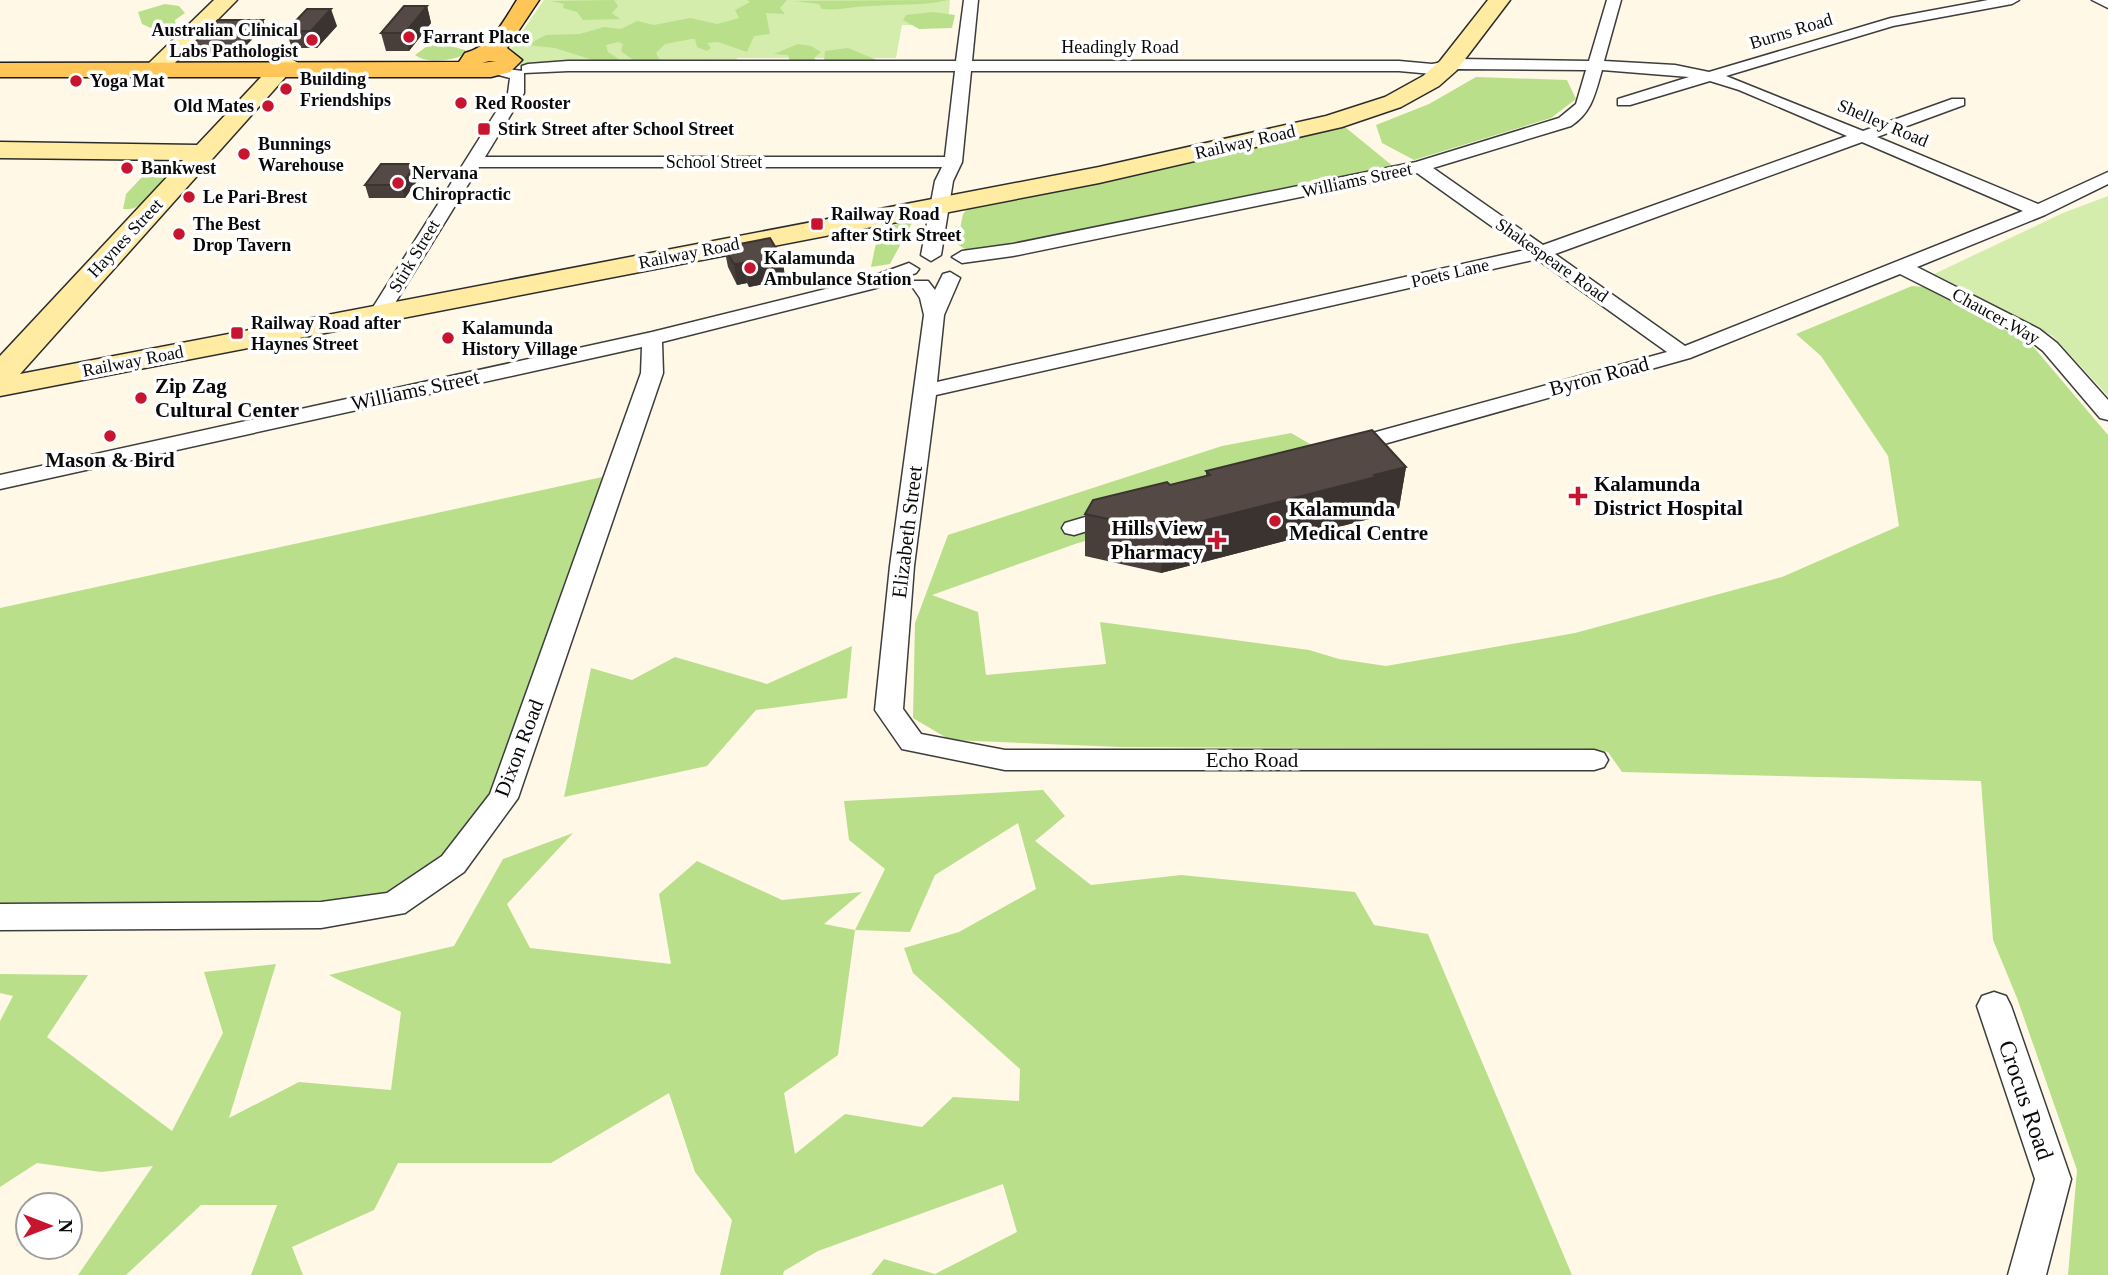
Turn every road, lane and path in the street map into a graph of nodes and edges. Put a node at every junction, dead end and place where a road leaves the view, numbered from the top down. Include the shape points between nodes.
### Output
1 (226, 0) edge
2 (528, 0) edge
3 (544, 0) edge
4 (971, 0) edge
5 (1499, 0) edge
6 (1614, 0) edge
7 (2012, 0) edge
8 (2099, 0) edge
9 (2108, 4) edge
10 (520, 23) junction
11 (495, 63) junction
12 (0, 64) edge
13 (152, 66) junction
14 (277, 66) junction
15 (963, 66) junction
16 (1448, 66) junction
17 (84, 67) junction
18 (1594, 67) junction
19 (0, 70) edge
20 (1711, 76) junction
21 (516, 93) junction
22 (1624, 102) dead end
23 (1958, 102) dead end
24 (1861, 137) junction
25 (201, 149) junction
26 (0, 150) edge
27 (474, 162) junction
28 (953, 162) junction
29 (1420, 167) junction
30 (2108, 177) edge
31 (949, 204) junction
32 (2039, 211) junction
33 (1542, 252) junction
34 (950, 262) junction
35 (1900, 266) junction
36 (914, 278) junction
37 (380, 312) junction
38 (934, 314) junction
39 (31, 332) junction
40 (652, 338) junction
41 (1683, 354) junction
42 (0, 357) edge
43 (0, 387) edge
44 (926, 391) junction
45 (2108, 413) edge
46 (1322, 454) edge
47 (0, 482) edge
48 (1139, 508) edge
49 (1073, 528) dead end
50 (912, 742) joint
51 (1594, 760) dead end
52 (0, 917) edge
53 (1994, 1006) dead end
54 (2027, 1275) edge

1 - 13 street via 179,48
2 - 10 main road
3 - 10 main road
4 - 15 street, Elizabeth Street
5 - 16 street, Railway Road
6 - 18 street, Williams Street
7 - 20 street, Burns Road via 1891,22
8 - 9 street
10 - 11 main road via 500,43
11 - 14 main road
11 - 15 street, Headingly Road
11 - 21 street via 518,75
11 - 21 street, Stirk Street via 532,78
12 - 17 main road
13 - 14 main road
13 - 17 main road
14 - 25 street, Haynes Street
15 - 16 street, Headingly Road
15 - 28 street, Elizabeth Street
16 - 18 street, Headingly Road
16 - 31 street, Railway Road via 1413,93 1332,122
17 - 19 main road
18 - 20 street, Headingly Road via 1666,68
18 - 29 street, Williams Street via 1584,104 1573,117
20 - 22 street, Burns Road
20 - 24 street, Shelley Road
21 - 27 street, Stirk Street
23 - 24 street, Poets Lane
24 - 32 street, Shelley Road
24 - 33 street, Poets Lane
25 - 26 street
25 - 39 street, Haynes Street
27 - 28 street, School Street
27 - 37 street, Stirk Street
28 - 31 street, Elizabeth Street via 944,181
29 - 33 street, Shakespeare Road
29 - 34 street, Williams Street
30 - 32 street, Byron Road
31 - 34 street, Elizabeth Street
31 - 37 street, Railway Road
32 - 35 street, Byron Road
33 - 41 street, Shakespeare Road
33 - 44 street, Poets Lane
34 - 36 street, Williams Street
34 - 36 street via 914,263
34 - 38 street, Elizabeth Street
35 - 41 street, Byron Road
35 - 45 street, Chaucer Way via 2032,333
36 - 38 street via 930,298
36 - 40 street, Williams Street via 869,284
37 - 43 street, Railway Road
38 - 44 street, Elizabeth Street
39 - 42 street, Haynes Street
39 - 43 street, Haynes Street via 6,369
40 - 47 street, Williams Street
40 - 52 street, Dixon Road via 652,373 503,799 453,864 394,904 321,915
41 - 46 street, Byron Road
44 - 50 street, Elizabeth Street via 902,566 889,710
48 - 49 street
50 - 51 street, Echo Road via 1005,760
53 - 54 street, Crocus Road via 2053,1178

